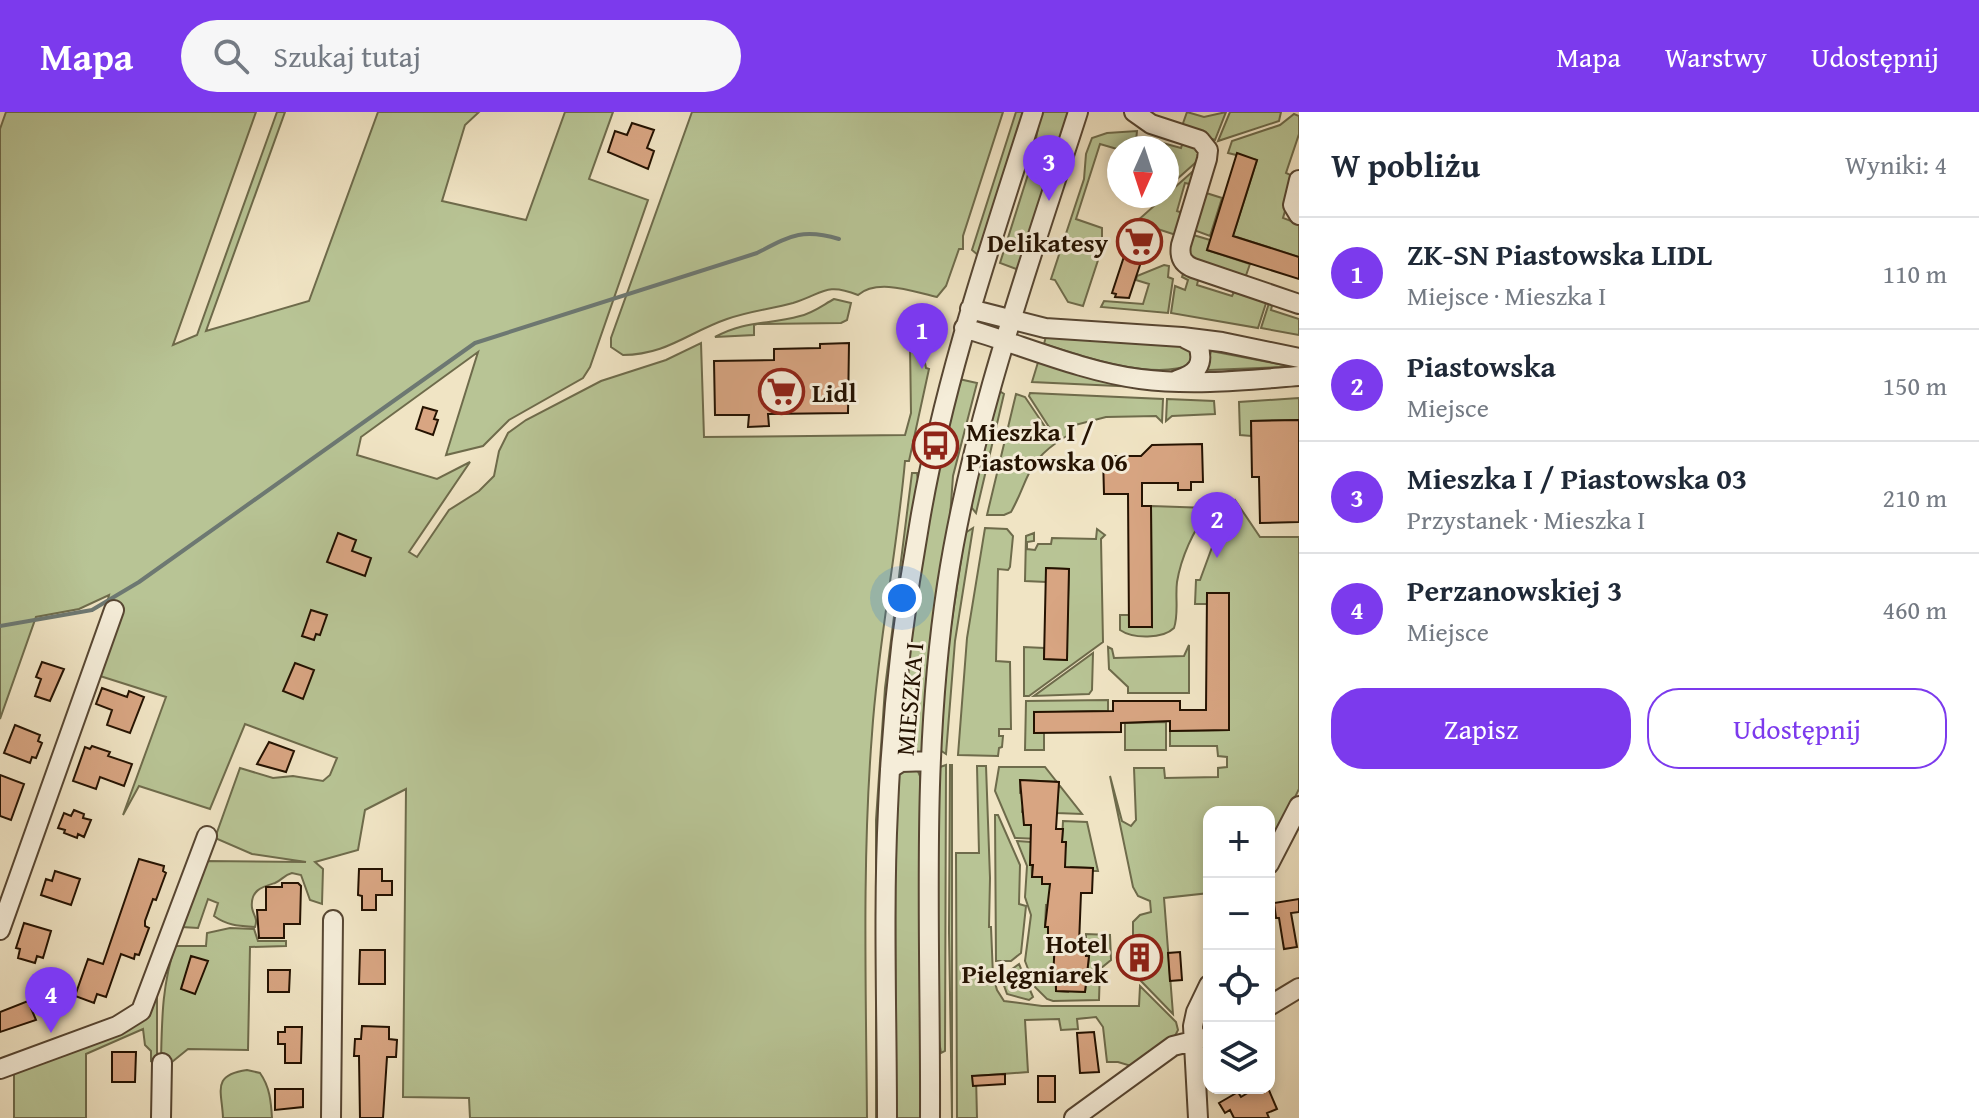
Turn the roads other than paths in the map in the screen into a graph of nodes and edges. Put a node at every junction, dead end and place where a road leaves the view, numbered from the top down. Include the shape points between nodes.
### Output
1 (1033, 112) edge
2 (1078, 112) edge
3 (1134, 112) edge
4 (1299, 180) edge
5 (1299, 215) edge
6 (1020, 289) junction
7 (1299, 304) edge
8 (970, 309) junction
9 (1011, 321) junction
10 (964, 328) junction
11 (1059, 329) junction
12 (1182, 337) junction
13 (1005, 340) junction
14 (1299, 358) edge
15 (1299, 376) edge
16 (1167, 381) junction
17 (114, 610) dead end
18 (930, 761) junction
19 (890, 769) junction
20 (1299, 806) edge
21 (207, 836) dead end
22 (1275, 852) edge
23 (333, 920) dead end
24 (0, 930) edge
25 (1299, 988) edge
26 (1203, 999) edge
27 (1275, 1002) edge
28 (1201, 1038) edge
29 (162, 1063) dead end
30 (0, 1069) edge
31 (161, 1118) edge
32 (331, 1118) edge
33 (887, 1118) edge
34 (930, 1118) edge
35 (1074, 1118) edge
36 (1198, 1118) edge

1 - 8 street, MIESZKA I
2 - 6 street, MIESZKA I
3 - 7 street via 1151,124 1200,140 1208,150 1181,245 1184,263
4 - 5 street via 1293,205
6 - 9 street, MIESZKA I
6 - 11 street via 1032,313
8 - 9 street
8 - 10 street, MIESZKA I
9 - 11 street
9 - 13 street, MIESZKA I
10 - 13 street
10 - 19 street, MIESZKA I via 920,519
11 - 12 street
12 - 14 street
12 - 16 street via 1198,345 1198,370
13 - 16 street via 1119,375
13 - 18 street, MIESZKA I via 973,454 948,583
15 - 16 street
17 - 24 street
18 - 19 street via 901,762
18 - 34 street, MIESZKA I
19 - 33 street, MIESZKA I
20 - 22 street
21 - 30 street via 141,1011 117,1026
23 - 32 street
25 - 27 street
26 - 28 street via 1194,1019
28 - 35 street via 1173,1046
28 - 36 street
29 - 31 street

